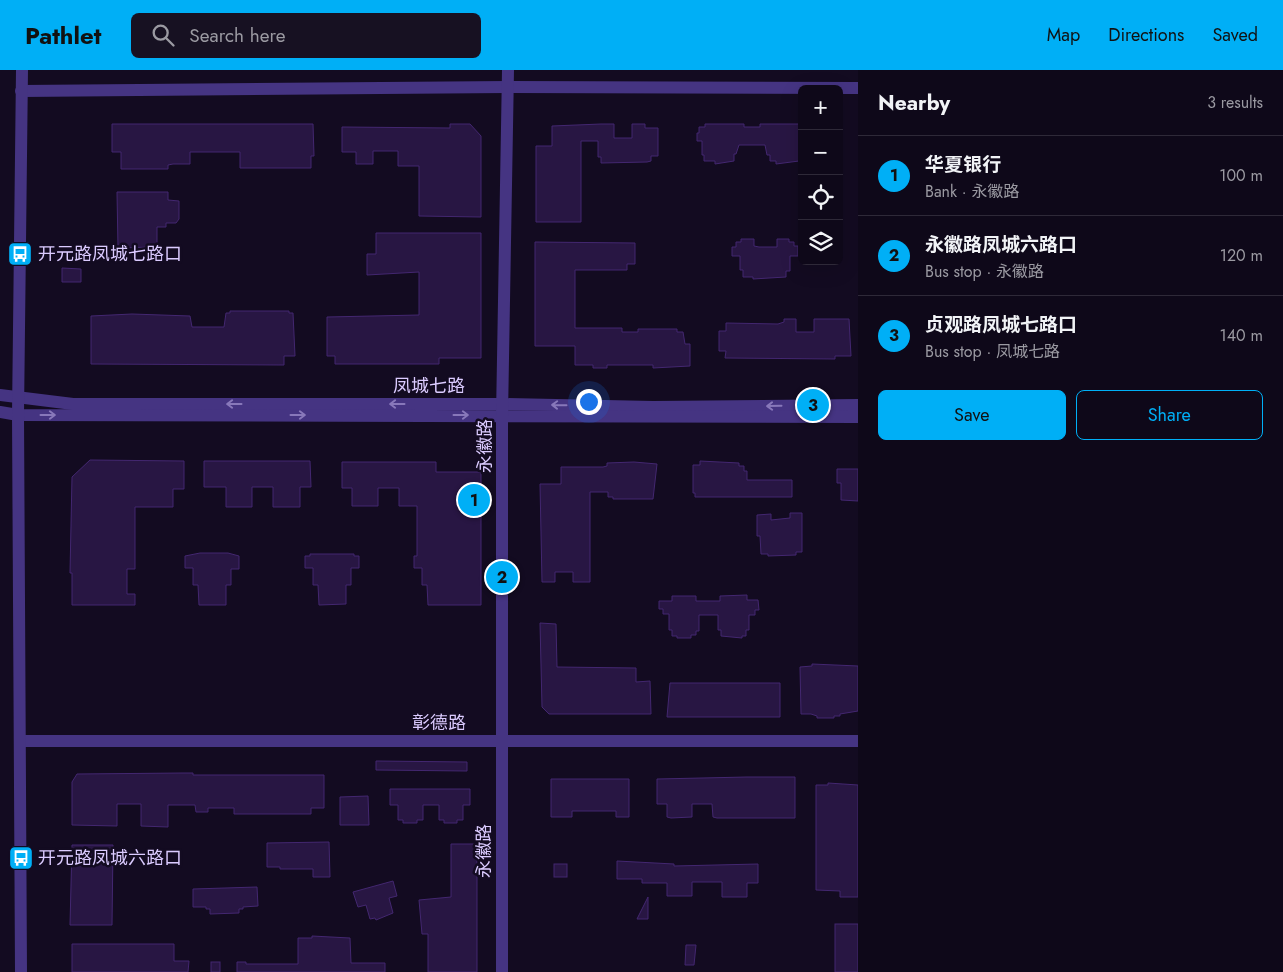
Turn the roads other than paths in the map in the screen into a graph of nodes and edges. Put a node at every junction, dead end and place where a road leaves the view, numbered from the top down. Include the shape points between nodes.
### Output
1 (22, 70) edge
2 (508, 70) edge
3 (508, 87) junction
4 (858, 88) edge
5 (21, 91) junction
6 (0, 395) edge
7 (18, 398) junction
8 (858, 405) edge
9 (502, 410) junction
10 (0, 412) edge
11 (18, 415) junction
12 (858, 417) edge
13 (20, 741) junction
14 (502, 741) junction
15 (858, 741) edge
16 (21, 972) edge
17 (502, 972) edge

1 - 5 street
2 - 3 street, 永徽路
3 - 4 street
3 - 5 street
3 - 9 street, 永徽路
5 - 7 street
6 - 7 street, 凤城七路
9 -> 7 street, 凤城七路 via 73,404
7 - 11 street
8 -> 9 street, 凤城七路
11 -> 9 street, 凤城七路
9 - 12 street, 凤城七路
9 - 14 street, 永徽路
10 - 11 street, 凤城七路
11 - 13 street
13 - 14 street, 彰德路
13 - 16 street
14 - 15 street, 彰德路
14 - 17 street, 永徽路

